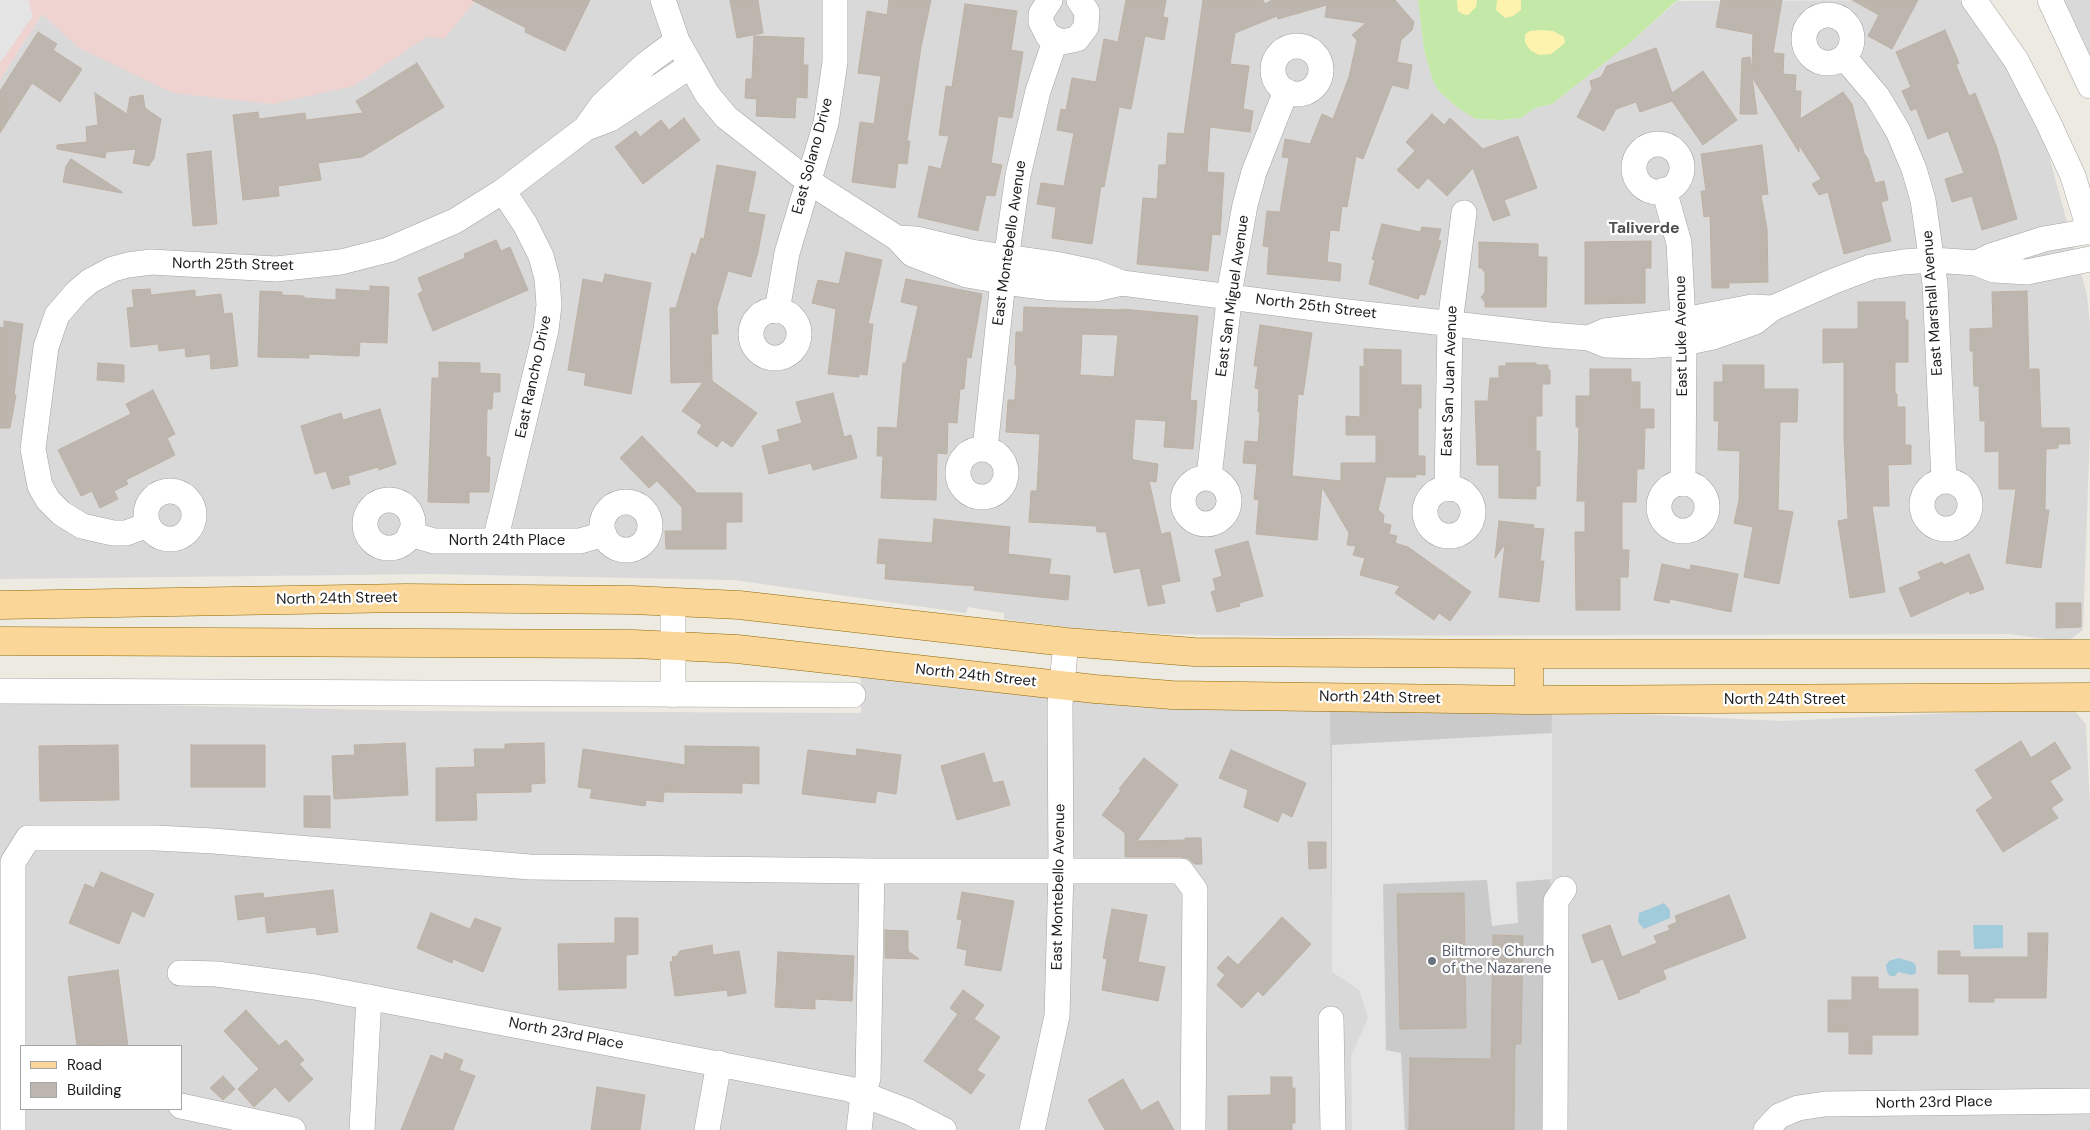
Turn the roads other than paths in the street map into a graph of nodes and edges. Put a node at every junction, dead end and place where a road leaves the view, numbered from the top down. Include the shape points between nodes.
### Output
1 (663, 0) edge
2 (835, 0) edge
3 (1050, 0) edge
4 (1079, 0) edge
5 (1974, 0) edge
6 (2050, 0) edge
7 (1055, 40) junction
8 (677, 41) junction
9 (1844, 57) dead end
10 (690, 66) junction
11 (2090, 86) edge
12 (1286, 91) dead end
13 (2048, 122) junction
14 (586, 128) junction
15 (2090, 177) edge
16 (808, 181) junction
17 (1664, 190) dead end
18 (503, 191) junction
19 (1464, 213) dead end
20 (2090, 231) edge
21 (2090, 259) edge
22 (1933, 260) junction
23 (1976, 263) junction
24 (1005, 269) junction
25 (1230, 297) junction
26 (777, 311) dead end
27 (1450, 323) junction
28 (1684, 332) junction
29 (985, 449) dead end
30 (1209, 477) dead end
31 (1944, 481) dead end
32 (1683, 484) dead end
33 (1446, 489) dead end
34 (148, 525) dead end
35 (410, 534) dead end
36 (604, 534) dead end
37 (495, 541) junction
38 (673, 602) junction
39 (0, 605) edge
40 (0, 640) edge
41 (1066, 642) junction
42 (673, 646) junction
43 (1529, 654) junction
44 (2090, 654) edge
45 (1062, 685) junction
46 (0, 690) edge
47 (673, 695) junction
48 (853, 696) dead end
49 (2090, 697) edge
50 (1529, 700) junction
51 (872, 871) junction
52 (1061, 871) junction
53 (1564, 889) dead end
54 (180, 973) dead end
55 (369, 997) junction
56 (1331, 1019) dead end
57 (719, 1063) junction
58 (17, 1070) edge
59 (863, 1095) junction
60 (2090, 1101) edge
61 (182, 1106) edge
62 (1773, 1123) edge
63 (13, 1130) edge
64 (293, 1130) edge
65 (362, 1130) edge
66 (707, 1130) edge
67 (859, 1130) edge
68 (944, 1130) edge
69 (1032, 1130) edge
70 (1193, 1130) edge
71 (1333, 1130) edge
72 (1555, 1130) edge

1 - 8 street
2 - 16 street, East Solano Drive via 832,85 826,123
3 - 7 street via 1041,14 1041,22 1048,36
4 - 7 street via 1087,12 1083,34 1070,42
5 - 13 street via 2016,60
6 - 11 street
7 - 24 street, East Montebello Avenue via 1025,140
8 - 10 street, North 25th Street
8 - 14 street, North 25th Street via 646,64 602,105
9 - 22 street, East Marshall Avenue via 1877,96 1898,131 1923,200
10 - 14 street, North 25th Street via 610,119
10 - 16 street, North 25th Street via 726,117
12 - 25 street, East San Miguel Avenue via 1254,172
13 - 15 street
13 - 20 street via 2073,176
14 - 18 street, North 25th Street
16 - 24 street, North 25th Street via 897,238 916,239 971,252
16 - 26 street, East Solano Drive via 787,254
17 - 28 street, East Luke Avenue via 1679,243
18 - 34 street, North 25th Street via 455,221 419,238 341,262 276,269 151,262 113,269 77,292 57,315 46,347 33,449 40,486 61,513 82,526 126,533
18 - 37 street, East Rancho Drive via 541,256 549,304 546,330
19 - 27 street, East San Juan Avenue
20 - 23 street via 2044,239
21 - 23 street via 2027,272 1994,270
22 - 23 street
22 - 28 street via 1871,267 1773,308 1752,307
22 - 31 street, East Marshall Avenue
24 - 25 street, North 25th Street via 1094,272 1122,283
24 - 29 street, East Montebello Avenue
25 - 27 street, North 25th Street
25 - 30 street, East San Miguel Avenue
27 - 28 street, North 25th Street via 1589,338 1605,331
27 - 33 street, East San Juan Avenue
28 - 32 street, East Luke Avenue
35 - 37 street, North 24th Place via 434,541
36 - 37 street, North 24th Place via 580,541
38 - 39 main road, North 24th Street via 406,598
38 - 41 main road, North 24th Street via 739,605
38 - 42 street
40 - 42 main road, North 24th Street
41 - 43 main road, North 24th Street via 1210,652
41 - 45 street, East Montebello Avenue
42 - 45 main road, North 24th Street via 737,649
42 - 47 street
43 - 44 main road, North 24th Street
43 - 50 main road
45 - 50 main road, North 24th Street via 1172,695
45 - 52 street, East Montebello Avenue
46 - 47 street
47 - 48 street
49 - 50 main road, North 24th Street
51 - 52 street
51 - 58 street via 530,867 213,841 28,838 13,862
51 - 59 street via 868,1078
52 - 69 street, East Montebello Avenue via 1057,1016
52 - 70 street via 1181,871 1195,890
53 - 72 street via 1556,901
54 - 55 street, North 23rd Place via 268,979
55 - 57 street, North 23rd Place
55 - 65 street
56 - 71 street
57 - 59 street, North 23rd Place via 849,1089
57 - 66 street
58 - 63 street
59 - 67 street
59 - 68 street, North 23rd Place via 878,1098
60 - 62 street, North 23rd Place via 1825,1104 1798,1108
61 - 64 street

